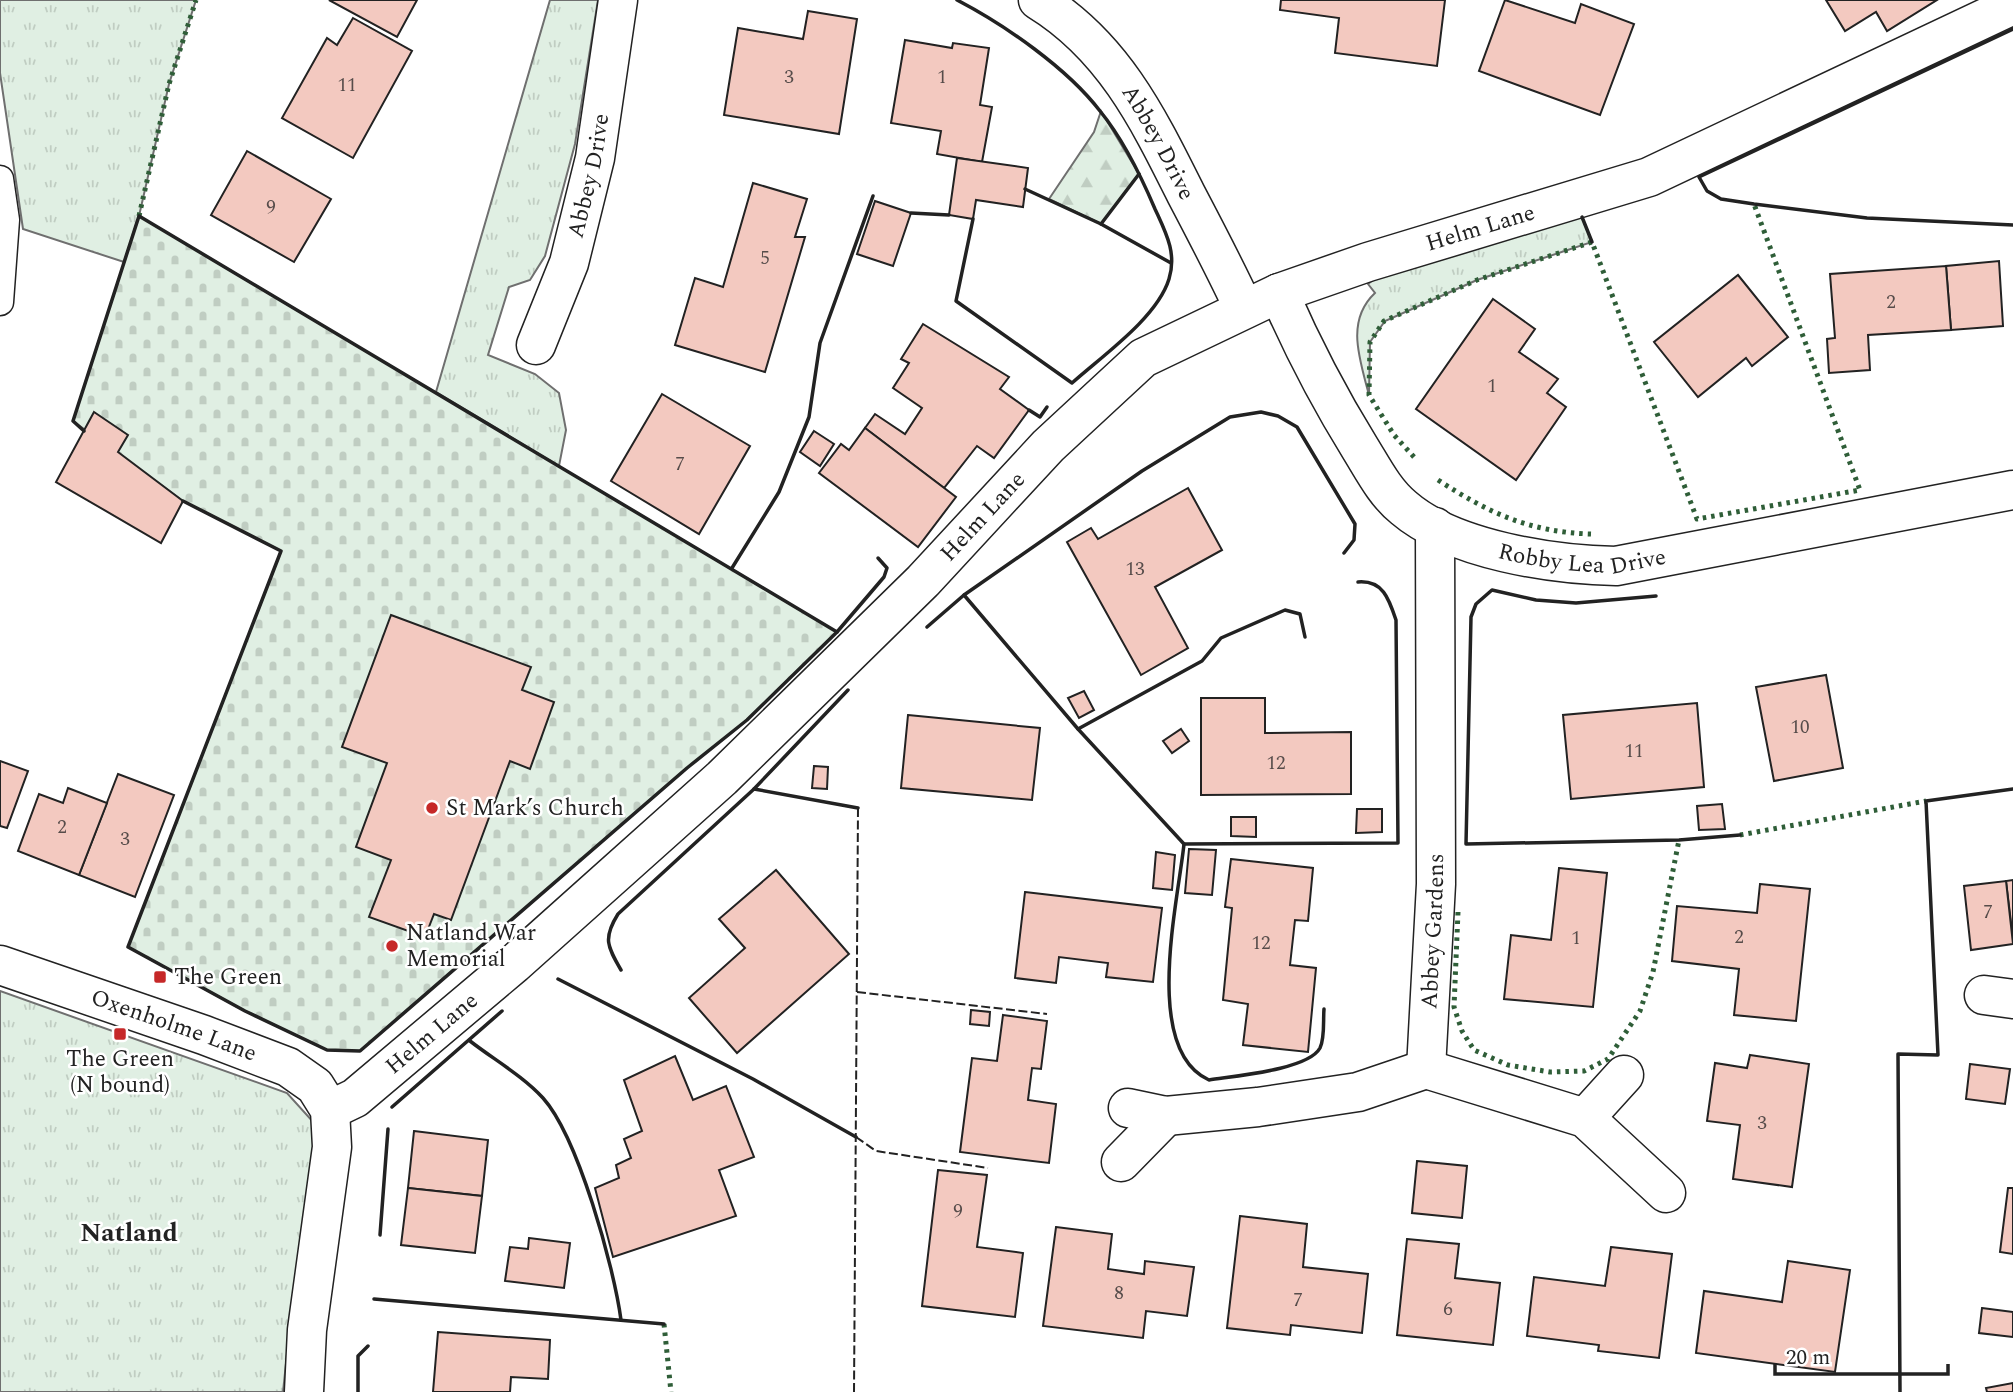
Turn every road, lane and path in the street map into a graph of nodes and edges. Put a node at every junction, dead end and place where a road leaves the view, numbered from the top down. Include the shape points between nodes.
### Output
1 (618, 0) edge
2 (1038, 0) edge
3 (2013, 5) edge
4 (0, 179) edge
5 (1279, 293) junction
6 (0, 302) edge
7 (1244, 309) junction
8 (536, 345) dead end
9 (2013, 490) edge
10 (1435, 527) junction
11 (0, 965) edge
12 (1426, 1069) junction
13 (1624, 1076) dead end
14 (1128, 1108) dead end
15 (330, 1110) junction
16 (1166, 1116) junction
17 (1585, 1118) junction
18 (1121, 1162) dead end
19 (1666, 1193) dead end
20 (304, 1392) edge

1 - 8 street, Abbey Drive via 595,158 569,263
2 - 7 street, Abbey Drive via 1057,11 1108,61 1138,99
3 - 5 street, Helm Lane via 1649,177
4 - 6 lane via 6,220
5 - 7 street, Helm Lane
5 - 10 street, Robby Lea Drive via 1309,362 1380,481 1404,508
7 - 15 street, Helm Lane via 1170,342 1123,373 876,628 722,778 514,964 355,1098
9 - 10 street, Robby Lea Drive via 1616,566 1571,565 1513,554
10 - 12 street, Abbey Gardens via 1436,884
11 - 15 street, Oxenholme Lane via 288,1067 315,1086
12 - 16 street via 1358,1092
12 - 17 street
13 - 17 street
14 - 16 street
15 - 20 street via 332,1147 307,1330
16 - 18 street
17 - 19 street

